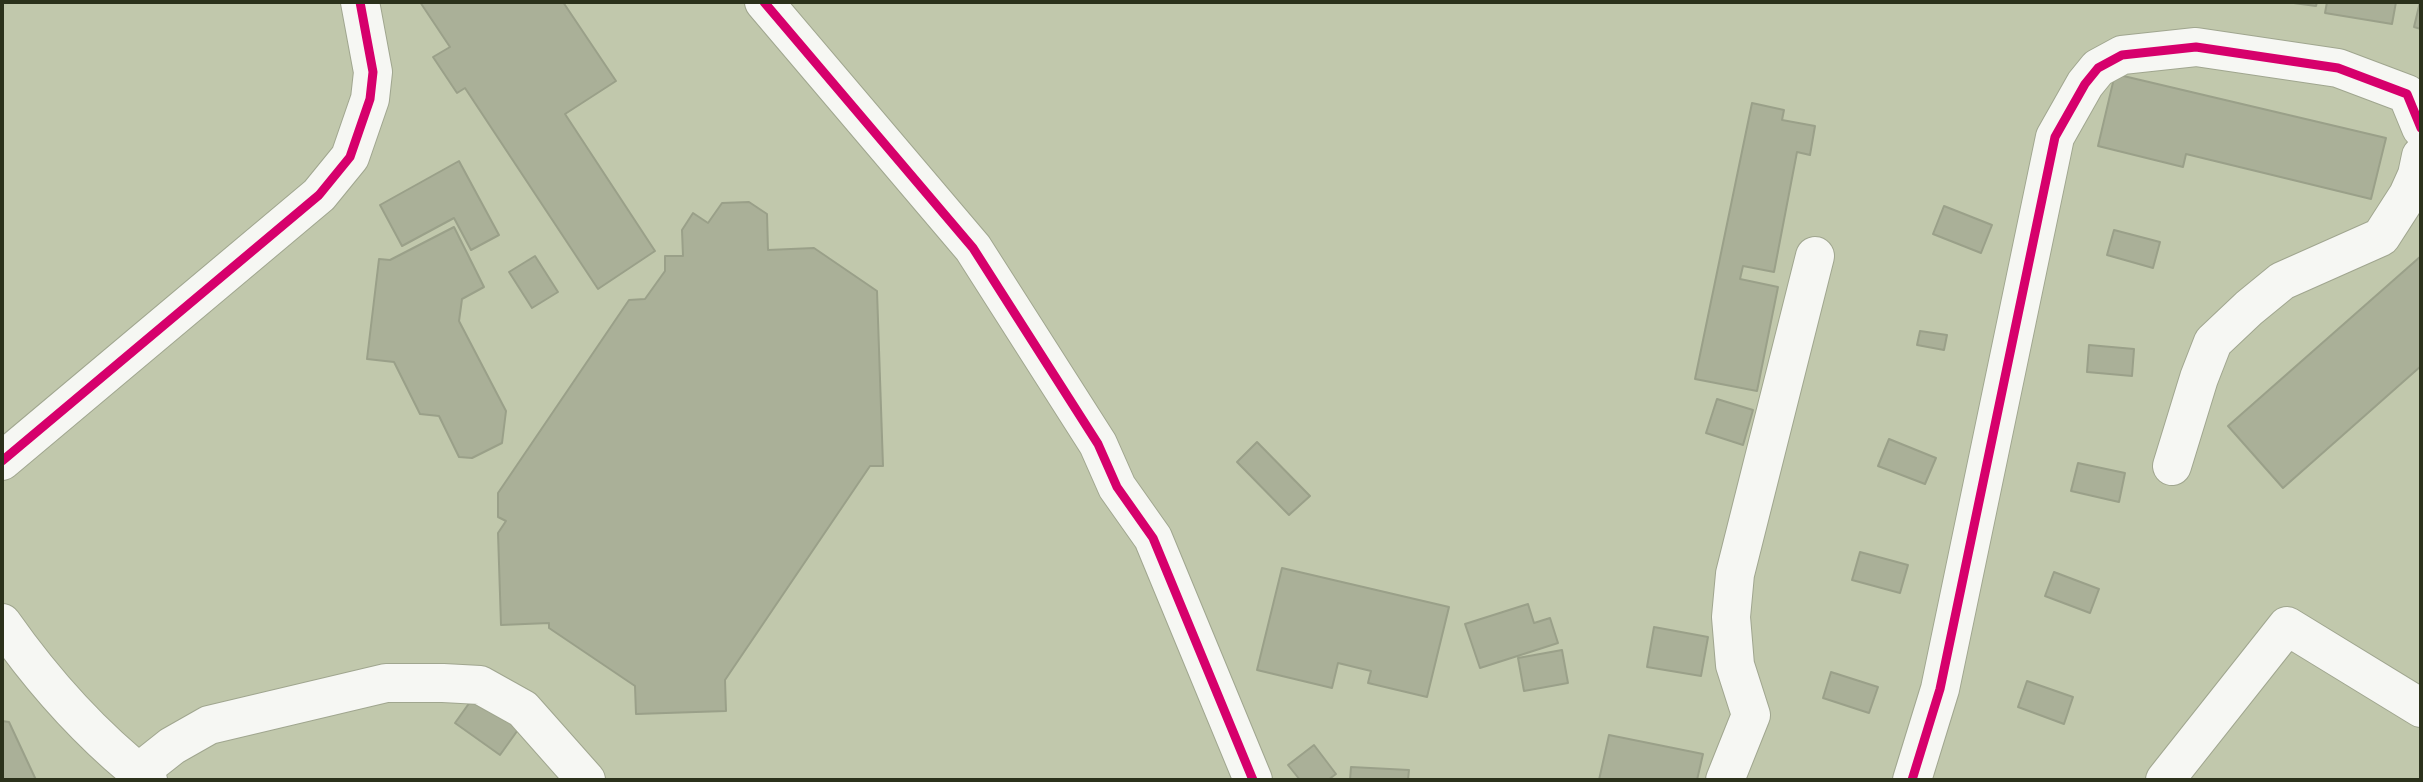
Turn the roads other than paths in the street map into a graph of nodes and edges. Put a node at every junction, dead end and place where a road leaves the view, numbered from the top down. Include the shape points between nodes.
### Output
1 (360, 2) edge
2 (764, 2) edge
3 (2421, 128) edge
4 (2421, 156) edge
5 (1815, 256) dead end
6 (2, 461) edge
7 (2172, 466) dead end
8 (2, 623) edge
9 (2421, 708) edge
10 (143, 776) edge
11 (586, 780) edge
12 (1253, 780) edge
13 (1725, 780) edge
14 (1912, 780) edge
15 (2165, 780) edge

1 - 6 street via 373,72 370,100 350,156 319,195
2 - 12 street via 973,248 1098,444 1117,487 1153,538
3 - 14 street via 2407,94 2338,68 2196,47 2123,55 2098,68 2085,84 2055,137 1940,689
4 - 7 street via 2408,195 2381,237 2282,281 2213,342
5 - 13 street via 1735,574 1731,617 1735,665 1751,715
8 - 10 street via 45,679
9 - 15 street via 2287,626
10 - 11 street via 172,746 209,725 386,683 443,683 480,685 523,709

